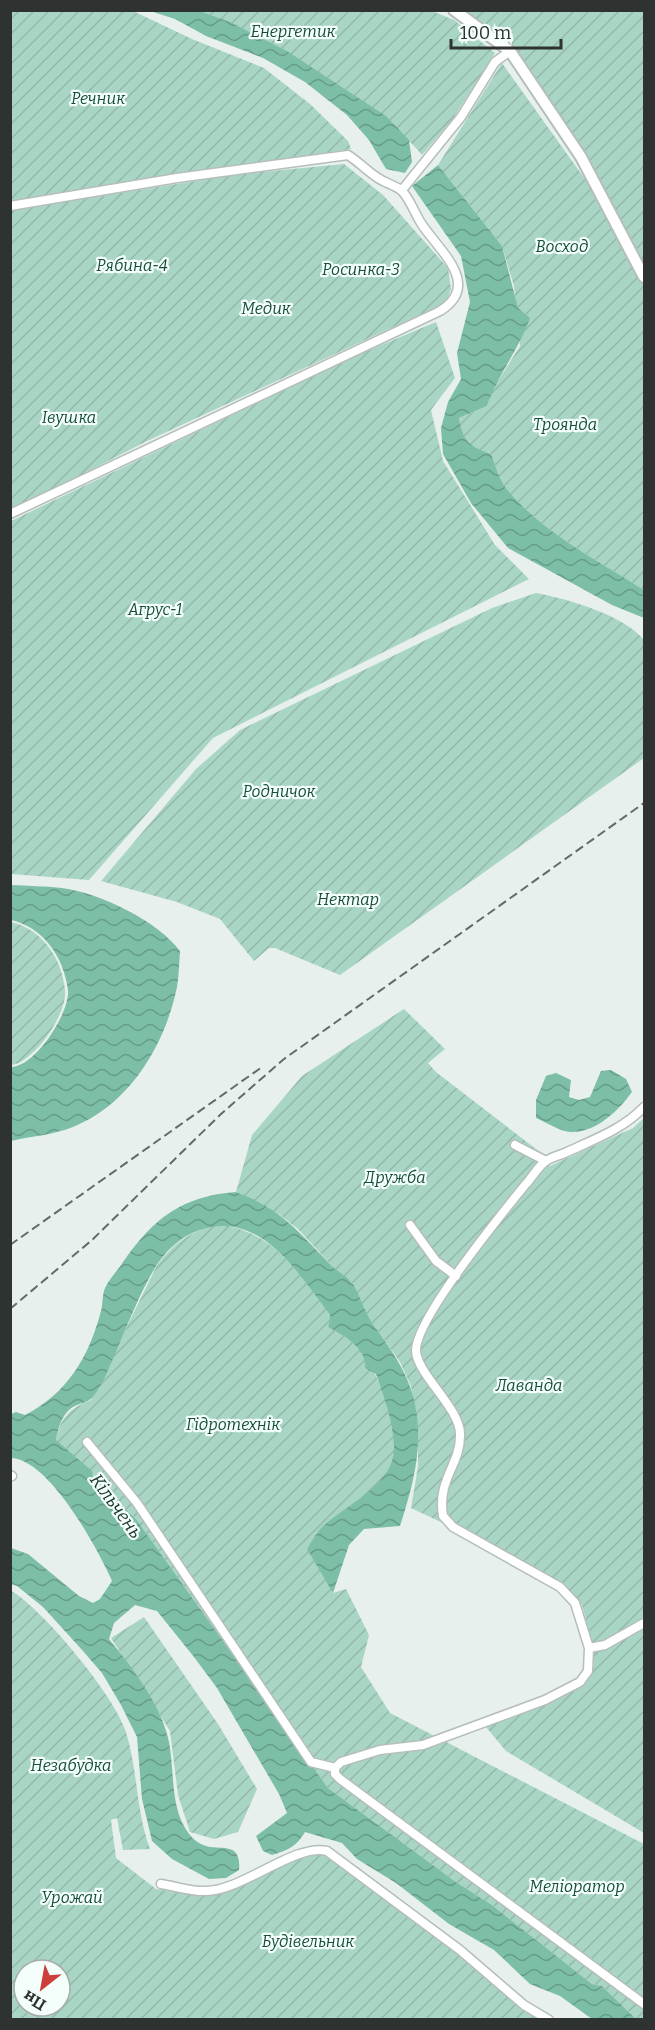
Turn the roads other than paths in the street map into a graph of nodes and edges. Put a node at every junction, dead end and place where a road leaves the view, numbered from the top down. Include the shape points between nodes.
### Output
1 (454, 10) edge
2 (510, 51) junction
3 (402, 190) junction
4 (10, 206) edge
5 (645, 277) edge
6 (10, 514) edge
7 (645, 1107) edge
8 (515, 1145) dead end
9 (546, 1161) junction
10 (410, 1225) dead end
11 (456, 1276) junction
12 (87, 1442) dead end
13 (645, 1623) edge
14 (589, 1648) junction
15 (335, 1768) junction
16 (161, 1884) dead end
17 (645, 2004) edge
18 (549, 2019) edge

1 - 2 street
2 - 3 street via 495,62 460,117
2 - 5 street via 581,157
3 - 4 street via 348,156 177,178
3 - 6 street via 422,225 447,255 457,278 454,302
7 - 9 street via 614,1131
8 - 9 street
9 - 11 street via 473,1249
10 - 11 street via 436,1261
11 - 14 street via 416,1347 417,1358 461,1431 459,1449 444,1483 443,1516 453,1527 560,1587 575,1603
12 - 15 street via 137,1503 311,1762
13 - 14 street via 605,1645
14 - 15 street via 588,1671 580,1682 545,1700 423,1745 380,1750 340,1762
15 - 17 street via 340,1779
16 - 18 street via 207,1892 309,1851 327,1851 460,1950 524,2005

